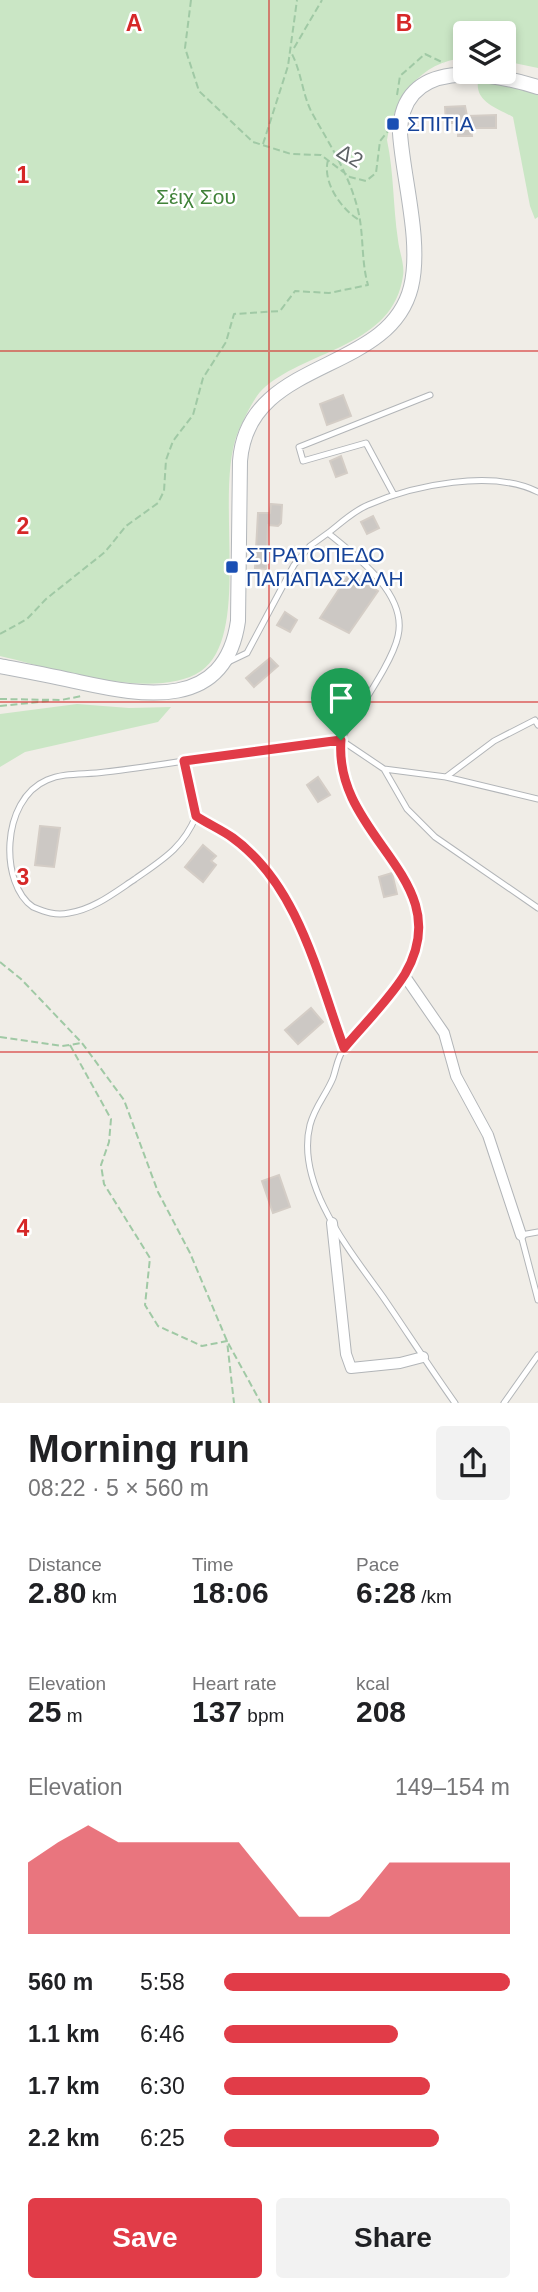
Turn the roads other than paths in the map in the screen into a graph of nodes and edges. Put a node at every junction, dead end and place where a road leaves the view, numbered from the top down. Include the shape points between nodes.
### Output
1 (538, 87) edge
2 (430, 395) dead end
3 (538, 492) edge
4 (394, 495) junction
5 (327, 533) junction
6 (0, 666) edge
7 (219, 667) junction
8 (538, 725) edge
9 (341, 740) junction
10 (184, 761) junction
11 (384, 769) junction
12 (446, 777) junction
13 (538, 799) edge
14 (196, 816) junction
15 (2, 854) dead end
16 (14, 894) dead end
17 (538, 908) edge
18 (404, 975) junction
19 (344, 1048) junction
20 (332, 1223) junction
21 (538, 1232) edge
22 (521, 1235) junction
23 (538, 1300) edge
24 (538, 1355) edge
25 (423, 1357) junction
26 (455, 1403) edge
27 (504, 1403) edge

1 - 7 main road via 495,76 452,74 423,85 409,100 400,133 414,257 410,290 398,316 384,331 276,393 248,429 240,461 238,621 233,643
2 - 4 lane via 299,447 303,461 366,443
3 - 4 lane via 500,481 434,485
4 - 5 lane via 365,506
5 - 7 lane via 294,565 247,653
5 - 9 lane via 378,580 393,601 398,623 398,637 386,662
6 - 7 main road via 141,694 172,693 198,684
8 - 12 lane via 535,720 494,741
9 - 10 lane
9 - 11 lane
9 - 18 lane via 342,773 353,803 410,887 419,908 420,928
10 - 14 lane
10 - 15 lane via 48,780 15,806 6,823
11 - 12 lane
11 - 17 lane via 407,809 435,837
12 - 13 lane
14 - 16 lane via 176,851 89,908 49,914 22,903
14 - 19 lane via 234,839 259,862 276,887 301,928
18 - 19 lane
18 - 22 street via 444,1033 456,1076 488,1135
19 - 20 lane via 309,1129 319,1197
20 - 25 lane
20 - 25 street via 351,1368
21 - 22 lane
22 - 23 lane
24 - 27 lane
25 - 26 lane

